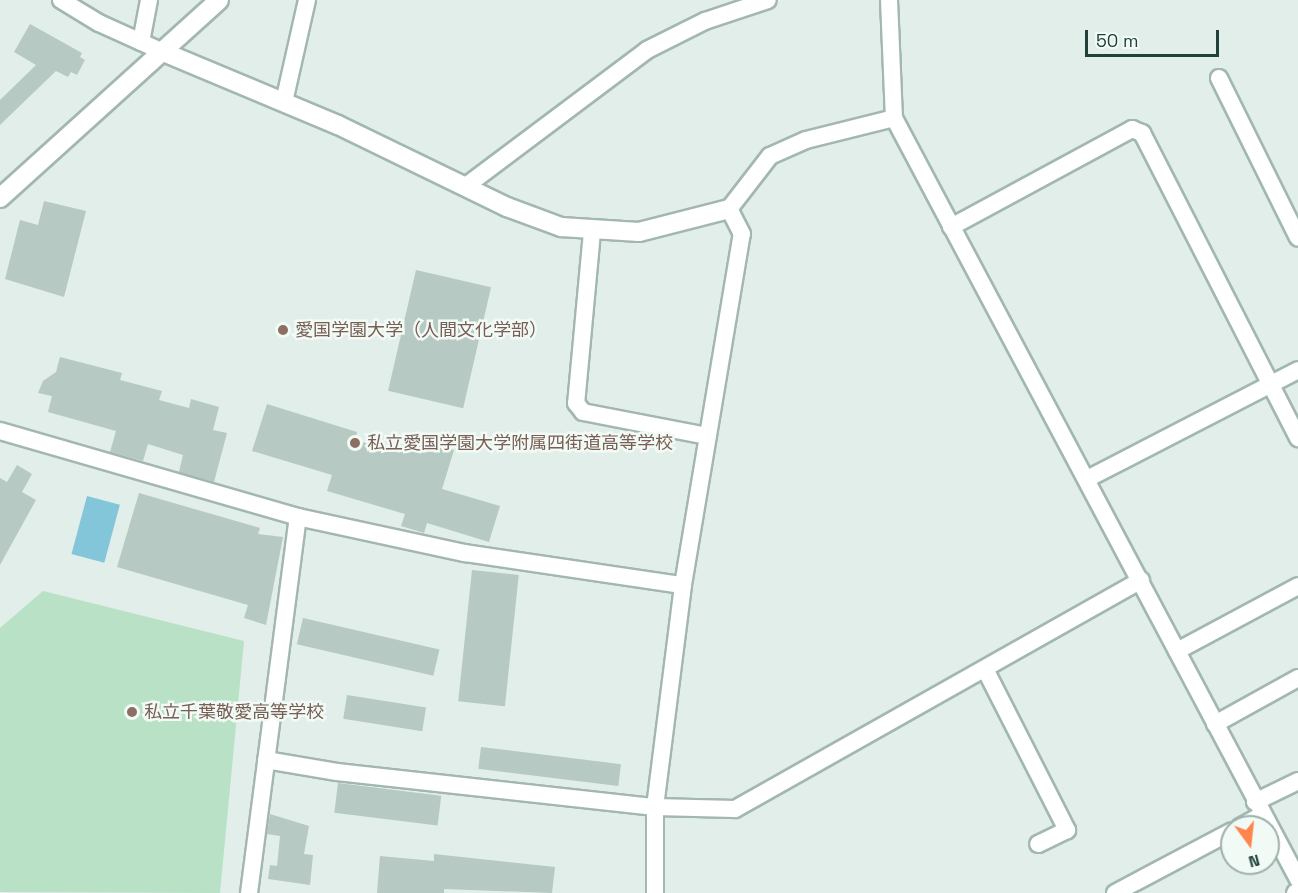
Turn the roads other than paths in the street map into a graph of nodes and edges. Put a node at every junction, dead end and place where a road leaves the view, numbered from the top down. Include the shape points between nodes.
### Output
1 (61, 0) edge
2 (150, 0) edge
3 (219, 0) edge
4 (307, 0) edge
5 (768, 0) edge
6 (889, 0) edge
7 (141, 42) junction
8 (161, 51) junction
9 (1220, 78) dead end
10 (284, 102) junction
11 (894, 118) junction
12 (466, 186) junction
13 (0, 198) edge
14 (729, 209) junction
15 (951, 227) junction
16 (592, 232) junction
17 (1298, 238) edge
18 (1298, 370) edge
19 (1271, 385) junction
20 (0, 431) edge
21 (708, 436) junction
22 (1298, 438) edge
23 (1087, 479) junction
24 (298, 517) junction
25 (1141, 580) junction
26 (683, 585) junction
27 (1298, 586) edge
28 (1177, 651) junction
29 (985, 669) junction
30 (1298, 678) edge
31 (1215, 724) junction
32 (267, 760) junction
33 (1298, 782) edge
34 (656, 807) junction
35 (1259, 809) junction
36 (1253, 815) edge
37 (1220, 837) edge
38 (1038, 844) dead end
39 (1298, 879) edge
40 (249, 893) edge
41 (655, 893) edge
42 (1115, 893) edge

1 - 7 street
2 - 7 street
3 - 8 street
4 - 10 street
5 - 12 street via 705,21 647,50
6 - 11 street
7 - 8 street
8 - 10 street
8 - 13 street
9 - 17 street
10 - 12 street
11 - 14 street via 806,140 770,156
11 - 15 street
12 - 16 street via 538,220
14 - 16 street via 668,227
14 - 21 street via 742,234
15 - 19 street via 1132,129 1142,133
15 - 23 street
16 - 21 street via 576,403 583,412
18 - 19 street
19 - 22 street
19 - 23 street
20 - 24 street
21 - 26 street
23 - 25 street
24 - 26 street via 465,554
24 - 32 street
25 - 28 street
25 - 29 street
26 - 34 street
27 - 28 street
28 - 31 street
29 - 34 street via 735,809
29 - 38 street via 1067,830
30 - 31 street
31 - 35 street
32 - 34 street
32 - 40 street
33 - 35 street
34 - 41 street
35 - 36 street
35 - 39 street
37 - 42 street

